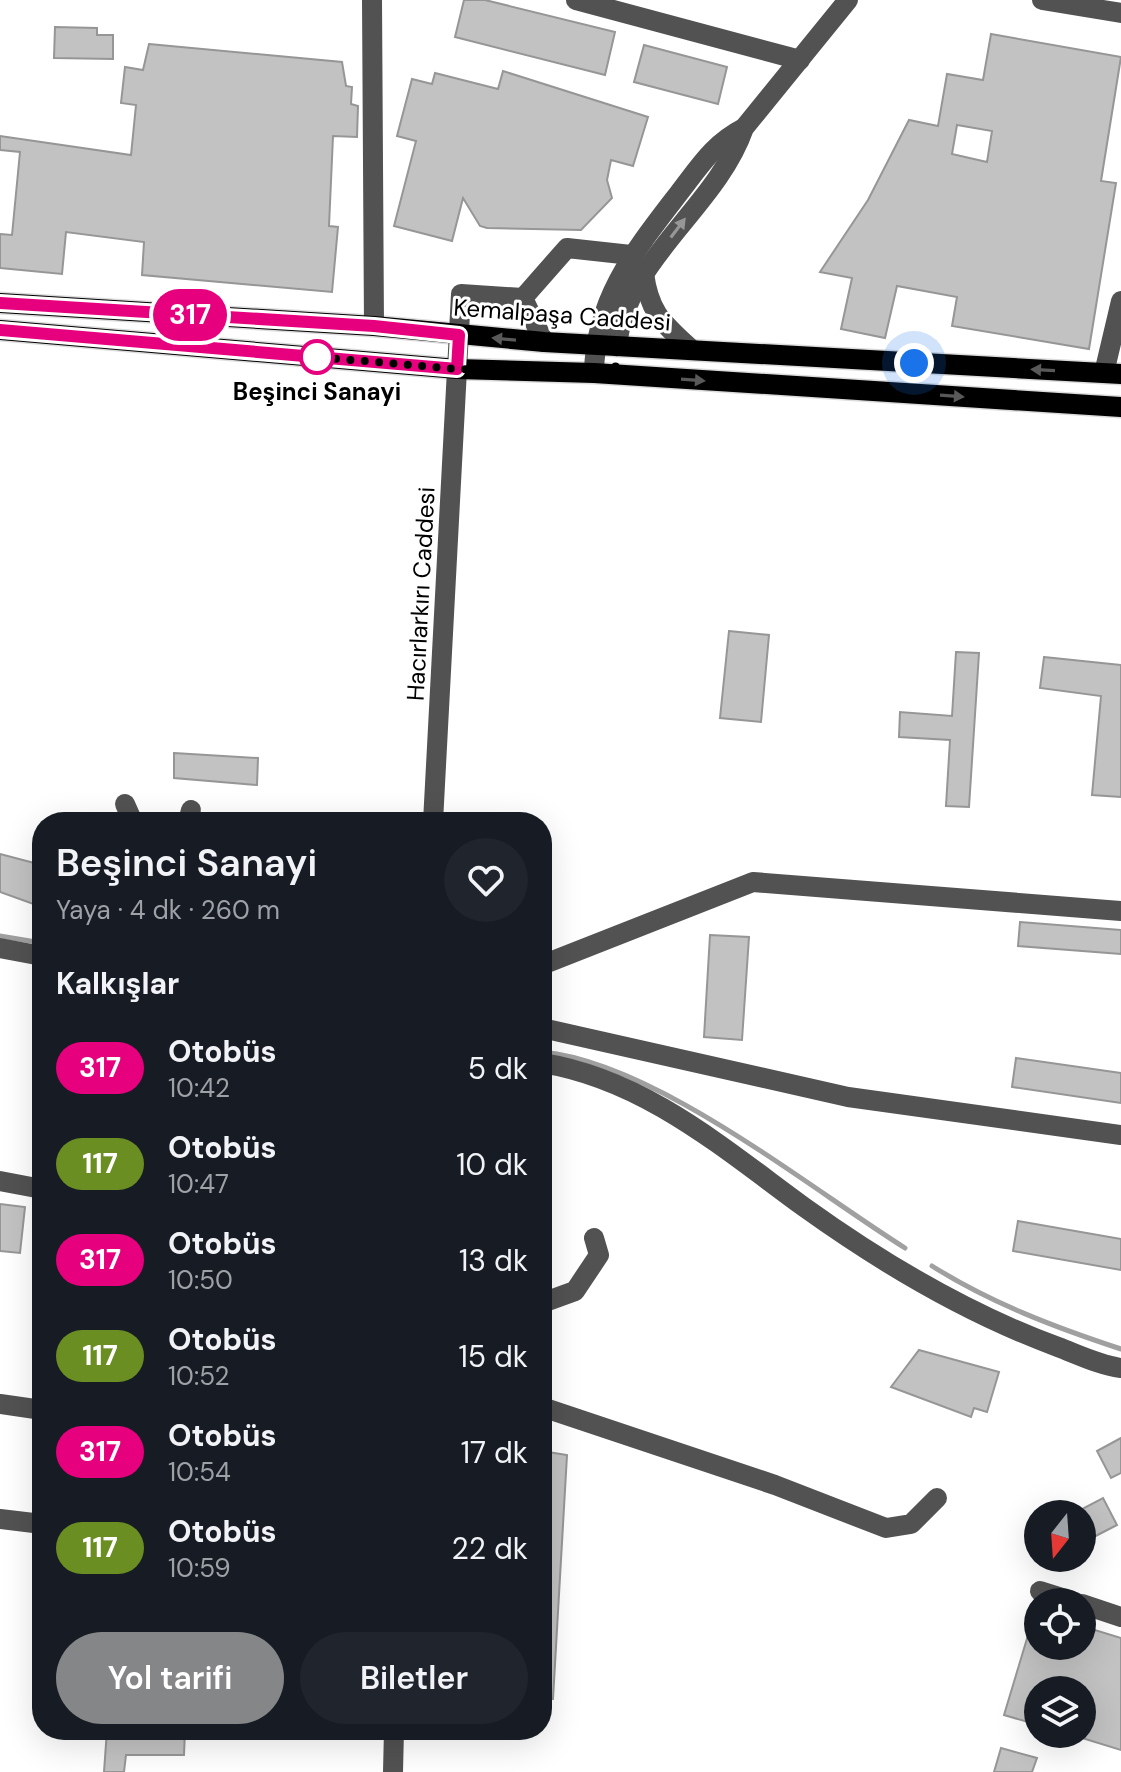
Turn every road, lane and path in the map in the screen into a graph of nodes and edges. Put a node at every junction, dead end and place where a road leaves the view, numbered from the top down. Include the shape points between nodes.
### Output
1 (372, 0) edge
2 (576, 0) edge
3 (848, 0) edge
4 (1042, 0) edge
5 (1121, 13) edge
6 (800, 60) junction
7 (744, 128) junction
8 (631, 255) junction
9 (644, 273) junction
10 (523, 298) junction
11 (1121, 301) edge
12 (0, 303) edge
13 (374, 326) junction
14 (0, 330) edge
15 (459, 335) junction
16 (544, 342) junction
17 (594, 343) junction
18 (617, 344) junction
19 (692, 350) junction
20 (457, 369) junction
21 (594, 373) junction
22 (1113, 374) edge
23 (615, 375) junction
24 (1121, 407) edge
25 (434, 812) edge
26 (1121, 911) edge
27 (0, 948) edge
28 (32, 954) edge
29 (552, 961) edge
30 (552, 1030) edge
31 (552, 1065) edge
32 (1121, 1135) edge
33 (0, 1181) edge
34 (32, 1187) edge
35 (594, 1238) dead end
36 (552, 1299) edge
37 (1121, 1368) edge
38 (0, 1404) edge
39 (32, 1409) edge
40 (552, 1410) edge
41 (937, 1498) dead end
42 (0, 1519) edge
43 (32, 1523) edge
44 (1096, 1609) edge
45 (1121, 1617) edge
46 (394, 1740) edge
47 (393, 1772) edge

1 - 13 street
2 - 6 street
3 - 6 street
4 - 5 street
6 - 7 street
7 - 8 street via 720,140
9 -> 7 street via 735,154
8 - 10 street via 567,248
8 - 17 street via 612,289
9 - 18 street via 620,319
9 - 19 street via 655,314
10 - 15 street, Hacırlarkırı Caddesi via 461,294
10 - 16 street
11 - 22 street
12 - 13 main road, Kemalpaşa Caddesi
13 - 15 main road, Kemalpaşa Caddesi
14 - 20 main road
16 -> 15 main road, Kemalpaşa Caddesi
15 - 20 street, Hacırlarkırı Caddesi
16 - 17 main road, Kemalpaşa Caddesi
17 - 18 main road, Kemalpaşa Caddesi
17 - 21 street
18 - 19 main road, Kemalpaşa Caddesi
18 - 23 main road
22 -> 19 main road, Kemalpaşa Caddesi
20 - 21 main road
20 - 25 street, Hacırlarkırı Caddesi
21 - 23 main road
23 -> 24 main road
26 - 29 street via 753,882
27 - 28 street
30 - 32 street via 848,1097
31 - 37 street via 599,1075 708,1134 806,1208 941,1294 1014,1331
33 - 34 street
35 - 36 street via 599,1255 575,1291
38 - 39 street
40 - 41 street via 886,1528 911,1524
42 - 43 street
44 - 45 street
46 - 47 street

